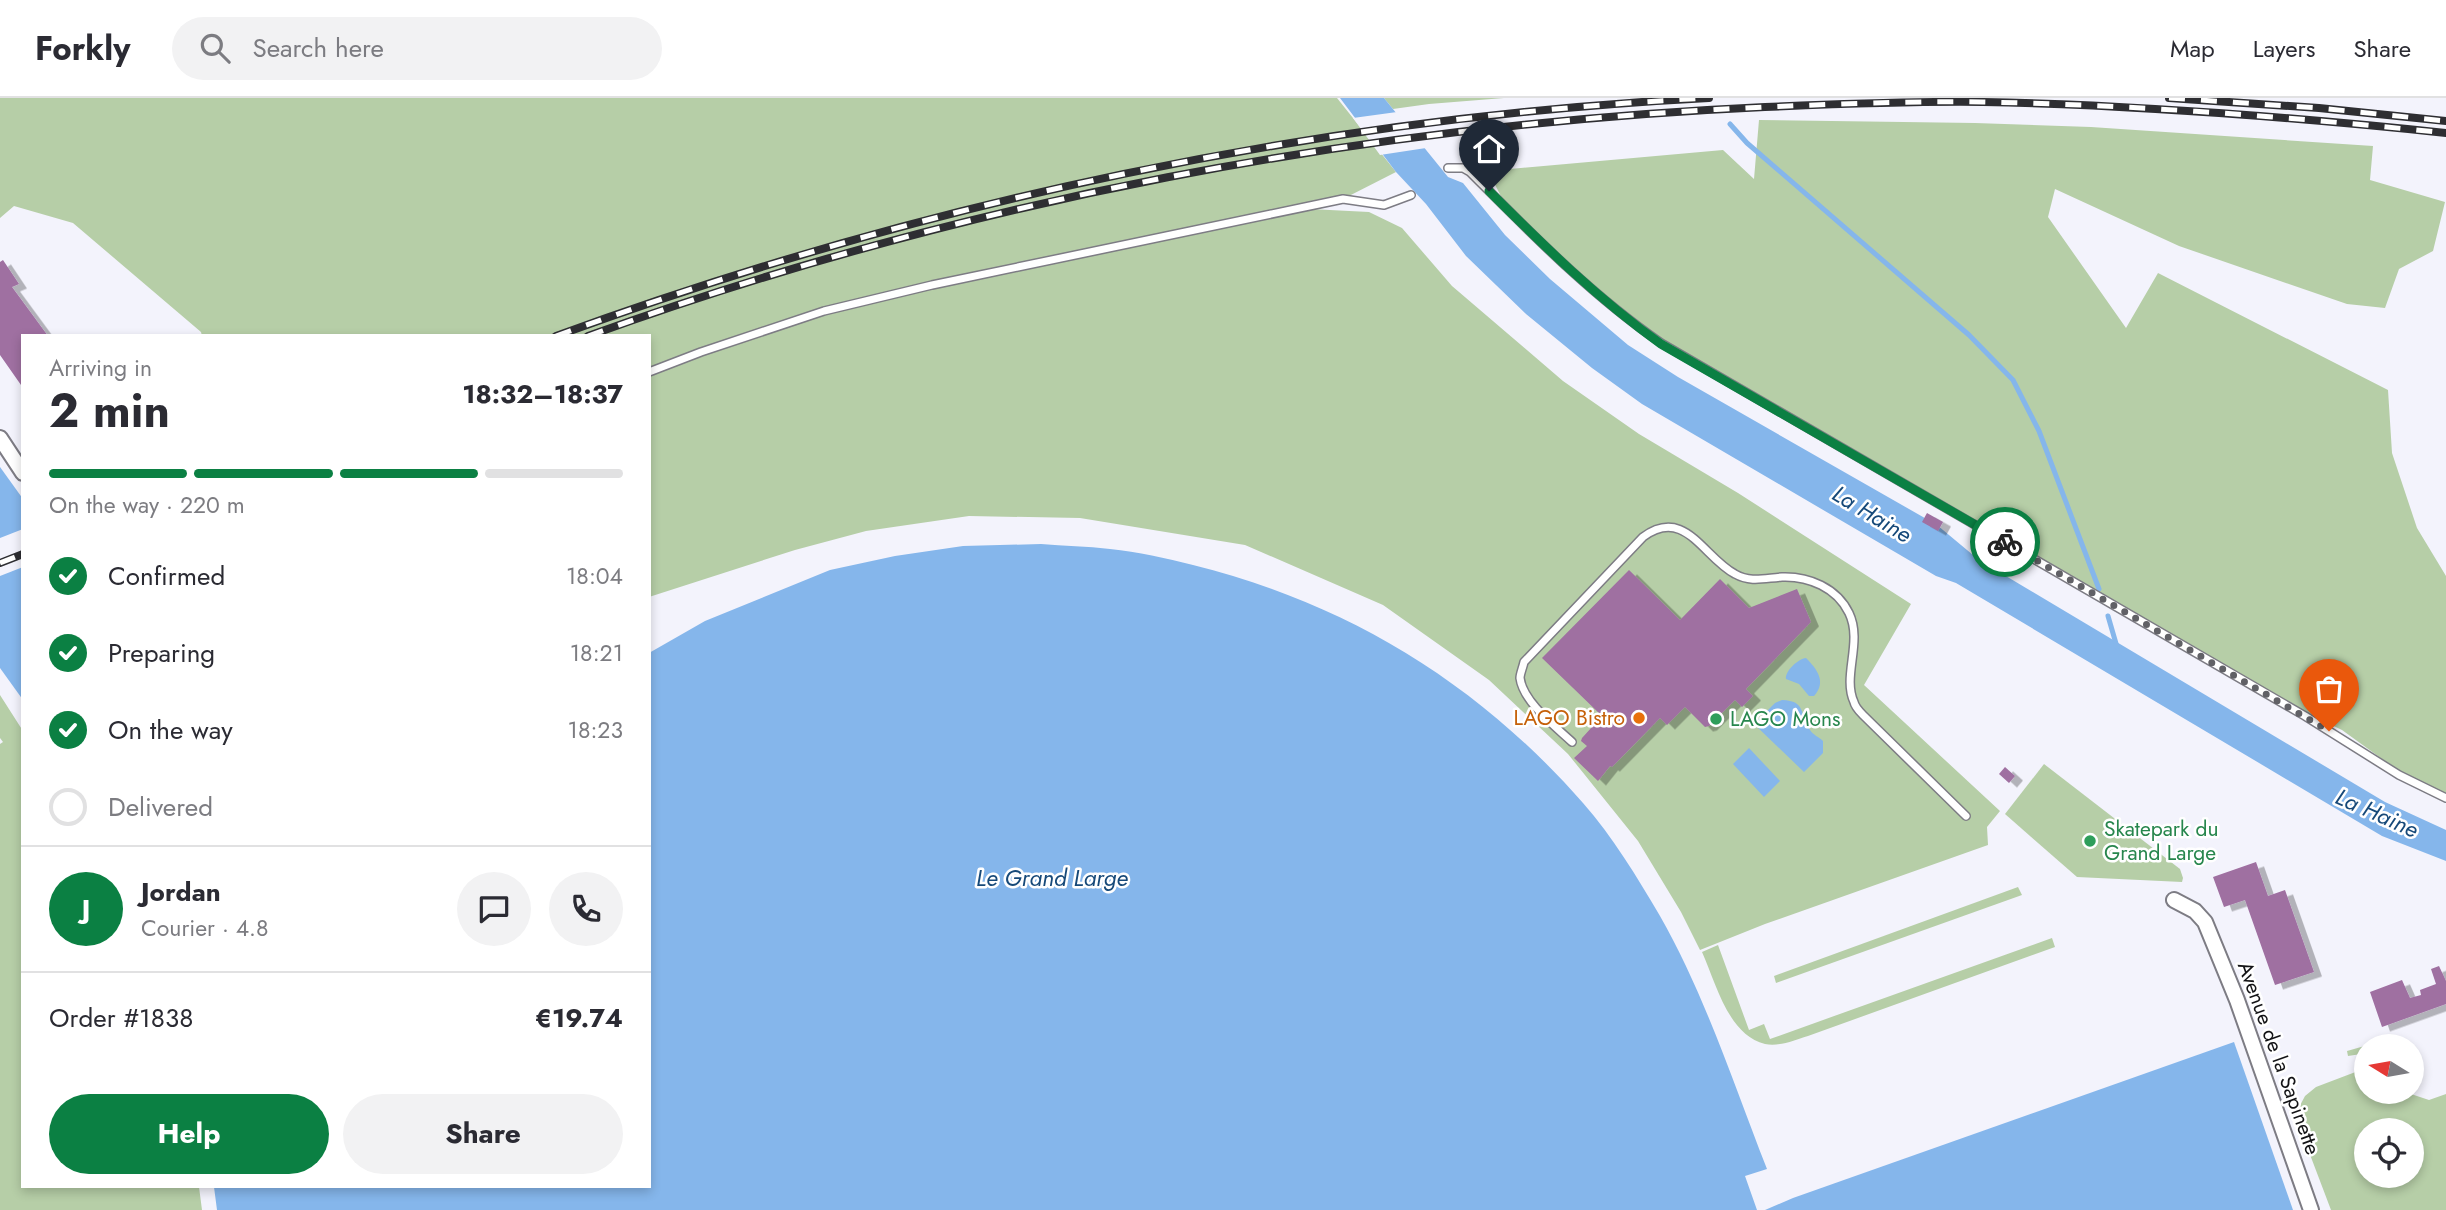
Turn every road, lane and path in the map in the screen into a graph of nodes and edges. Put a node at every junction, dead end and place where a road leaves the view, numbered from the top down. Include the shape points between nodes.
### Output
1 (1448, 168) dead end
2 (1411, 195) dead end
3 (651, 371) edge
4 (0, 438) edge
5 (21, 470) edge
6 (1572, 742) dead end
7 (2446, 798) edge
8 (1966, 816) dead end
9 (2174, 900) dead end
10 (2311, 1210) edge

1 - 7 lane via 1470,172 1573,274 1661,344 2305,716 2399,775
2 - 3 lane via 1384,205 1343,199 932,285 824,311
4 - 5 street
6 - 8 lane via 1526,693 1520,677 1524,663 1643,537 1654,528 1671,527 1685,531 1734,574 1753,580 1801,578 1837,596 1854,629 1853,702
9 - 10 street, Avenue de la Sapinette via 2205,922

